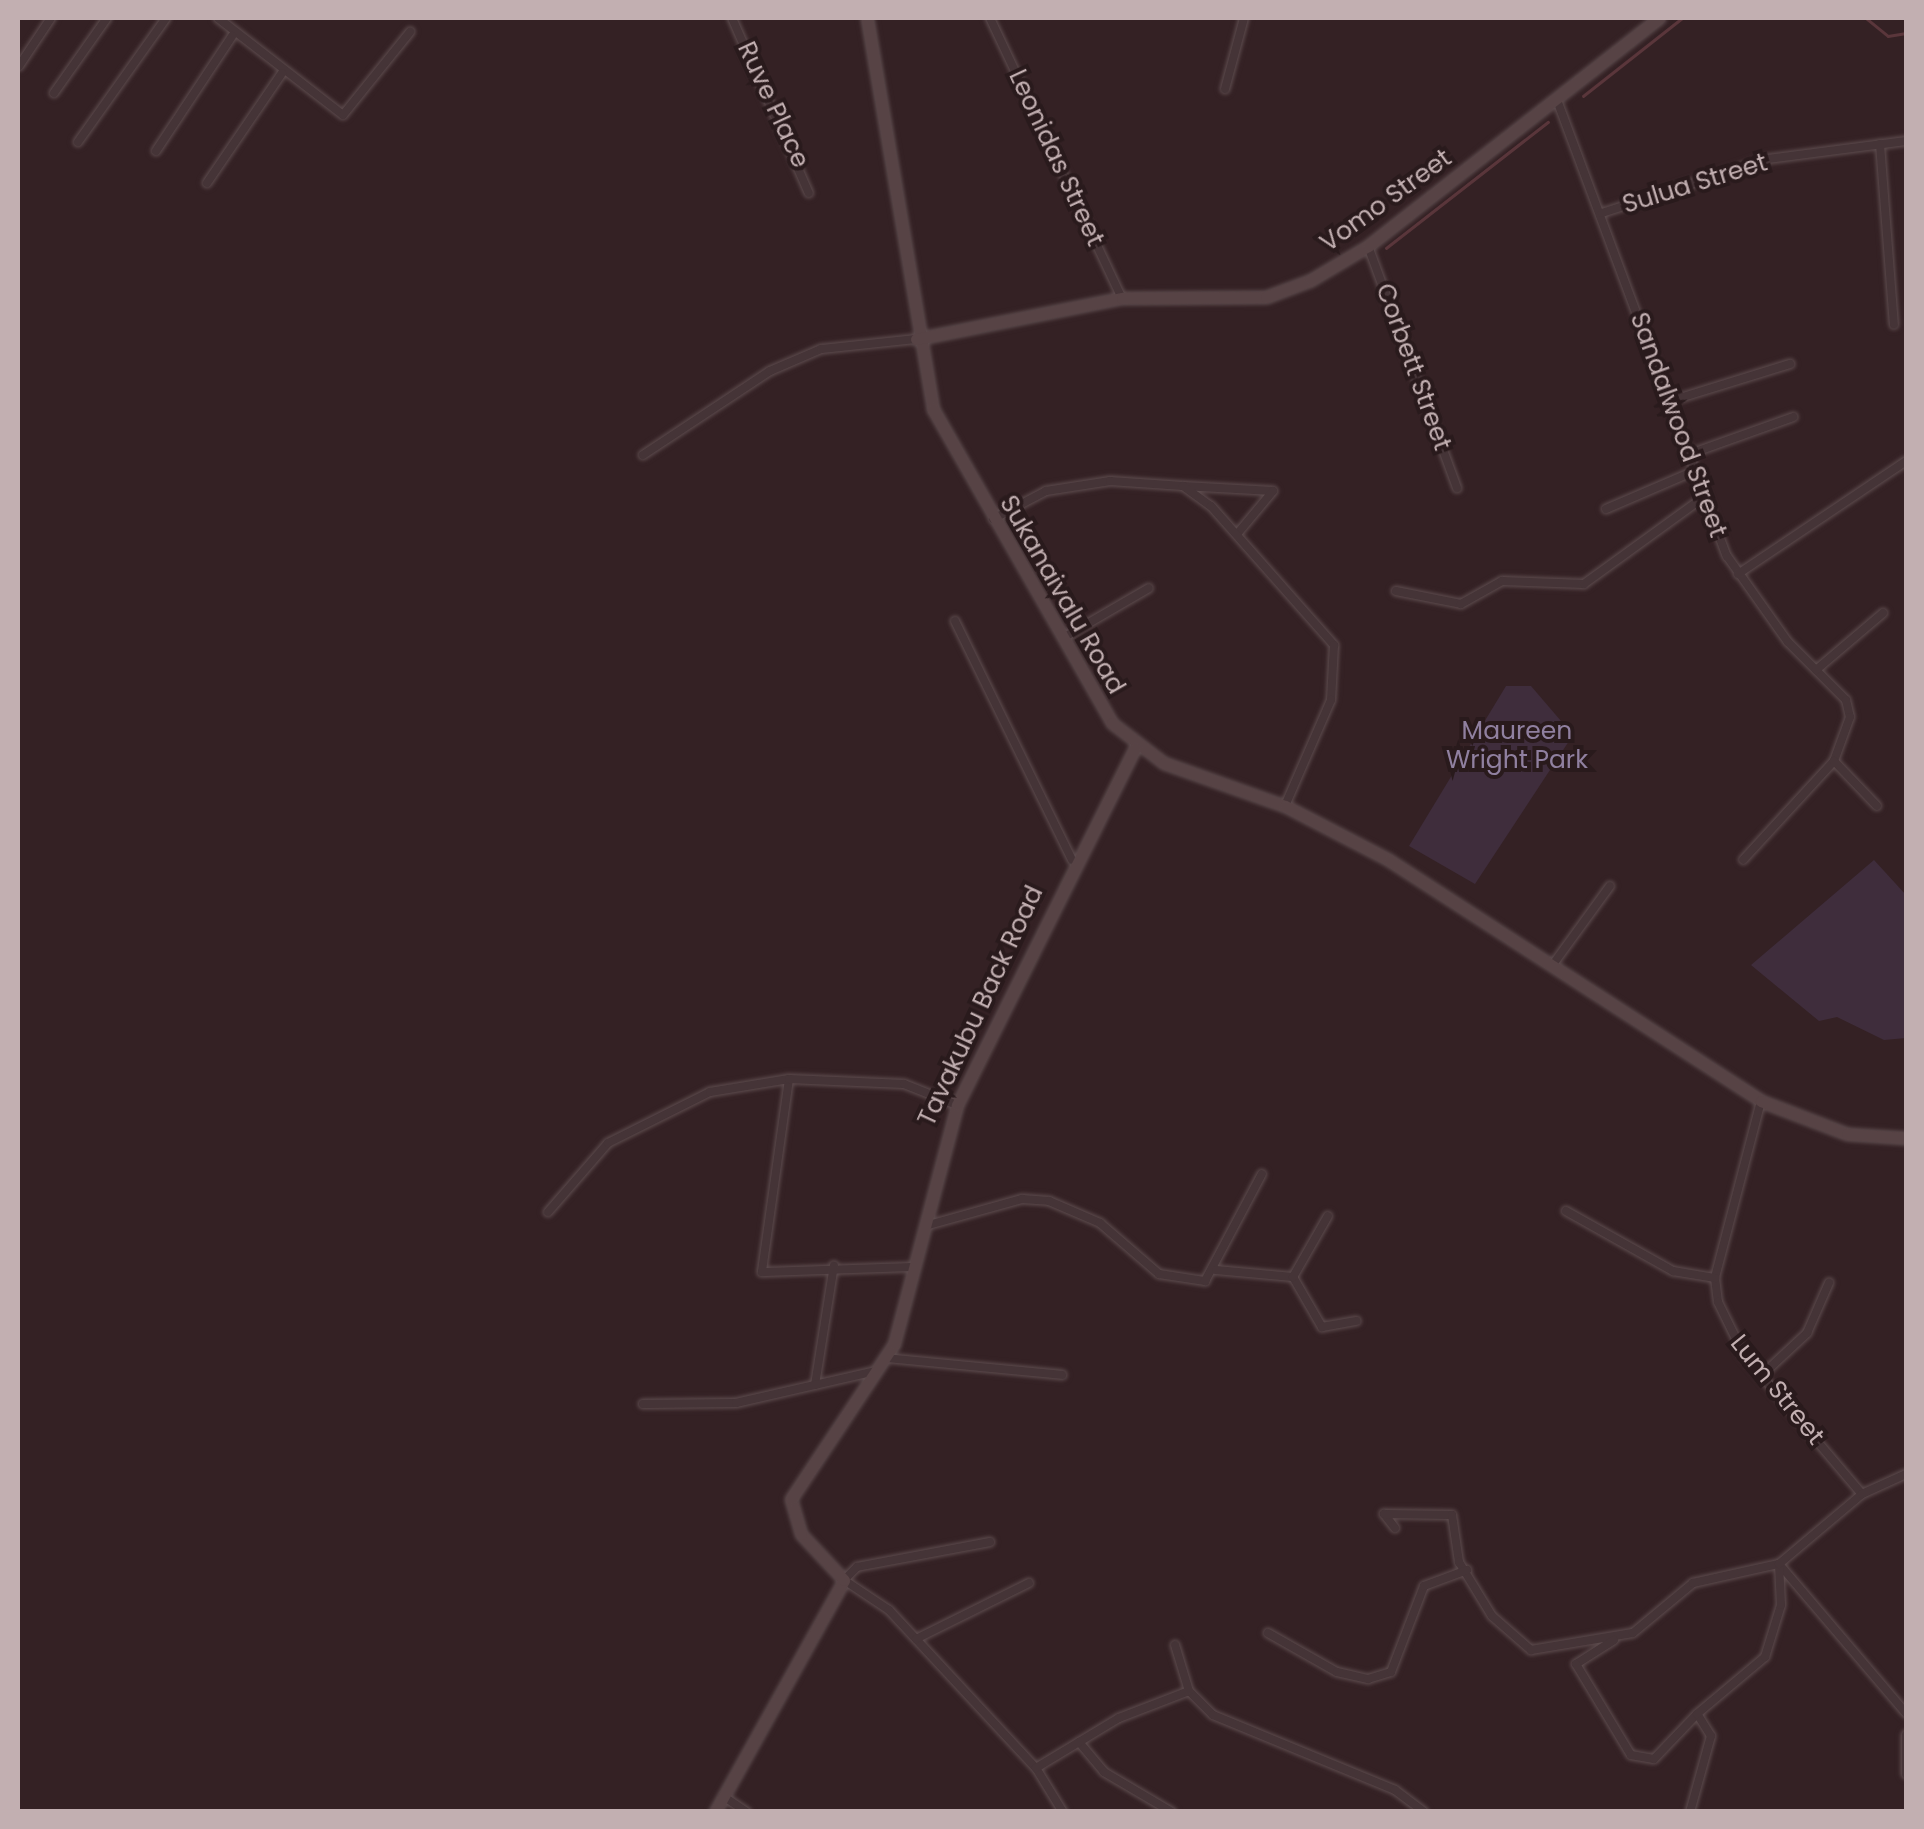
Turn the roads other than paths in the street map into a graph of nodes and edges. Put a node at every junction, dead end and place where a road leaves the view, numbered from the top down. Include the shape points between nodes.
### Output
1 (52, 18) edge
2 (108, 18) edge
3 (166, 18) edge
4 (218, 18) edge
5 (732, 18) edge
6 (866, 18) edge
7 (990, 18) edge
8 (1244, 18) edge
9 (1659, 18) edge
10 (410, 32) dead end
11 (232, 36) junction
12 (18, 66) edge
13 (282, 74) junction
14 (1225, 89) dead end
15 (54, 93) dead end
16 (1557, 100) junction
17 (1906, 141) edge
18 (78, 142) dead end
19 (1880, 144) junction
20 (156, 151) dead end
21 (206, 183) dead end
22 (808, 194) dead end
23 (1602, 213) junction
24 (1368, 246) junction
25 (1122, 298) junction
26 (1894, 324) dead end
27 (916, 339) junction
28 (1790, 364) dead end
29 (1667, 402) junction
30 (1793, 417) dead end
31 (643, 455) dead end
32 (1686, 455) junction
33 (1906, 461) edge
34 (1692, 472) junction
35 (1183, 486) junction
36 (1457, 488) dead end
37 (1701, 499) junction
38 (1606, 509) dead end
39 (991, 520) junction
40 (1238, 532) junction
41 (1738, 574) junction
42 (1149, 588) dead end
43 (1396, 591) dead end
44 (1883, 614) dead end
45 (955, 621) dead end
46 (1059, 640) junction
47 (1816, 670) junction
48 (1135, 748) junction
49 (1834, 761) junction
50 (1284, 806) junction
51 (1877, 806) dead end
52 (1072, 860) junction
53 (1742, 860) dead end
54 (1610, 886) dead end
55 (1554, 964) junction
56 (789, 1080) junction
57 (1761, 1101) junction
58 (957, 1105) junction
59 (1906, 1138) edge
60 (1262, 1174) dead end
61 (1566, 1211) dead end
62 (548, 1212) dead end
63 (1328, 1216) dead end
64 (924, 1227) junction
65 (834, 1264) junction
66 (916, 1267) junction
67 (1216, 1270) junction
68 (1293, 1277) junction
69 (1715, 1278) junction
70 (1829, 1283) dead end
71 (1356, 1321) dead end
72 (883, 1364) junction
73 (1062, 1376) dead end
74 (1762, 1376) junction
75 (815, 1385) junction
76 (643, 1404) dead end
77 (1906, 1474) edge
78 (1862, 1494) junction
79 (1396, 1528) dead end
80 (990, 1542) dead end
81 (1779, 1564) junction
82 (1466, 1570) junction
83 (844, 1580) junction
84 (1029, 1583) dead end
85 (1633, 1632) junction
86 (1268, 1634) dead end
87 (916, 1639) junction
88 (1175, 1644) dead end
89 (1189, 1691) junction
90 (1906, 1712) edge
91 (1697, 1714) junction
92 (1906, 1736) edge
93 (1079, 1742) junction
94 (1036, 1768) junction
95 (1906, 1774) edge
96 (723, 1796) junction
97 (716, 1812) edge
98 (747, 1812) edge
99 (1062, 1812) edge
100 (1172, 1812) edge
101 (1424, 1812) edge
102 (1690, 1812) edge

1 - 12 street
2 - 15 street
3 - 18 street
4 - 11 street
5 - 22 street, Ruve Place
6 - 27 main road, Sukanaivalu Road via 889,113
7 - 25 street, Leonidas Street
8 - 14 street
9 - 16 main road, Vomo Street
10 - 13 street via 349,114
11 - 13 street
11 - 20 street
13 - 21 street
16 - 23 street, Sandalwood Street
16 - 24 main road, Vomo Street
17 - 19 street, Sulua Street
19 - 23 street, Sulua Street via 1768,159
19 - 26 street
23 - 29 street, Sandalwood Street
24 - 25 main road, Vomo Street via 1266,297
24 - 36 street, Corbett Street
25 - 27 main road, Vomo Street
27 - 31 street via 821,349 770,371
27 - 39 main road, Sukanaivalu Road via 942,433
28 - 29 street
29 - 32 street, Sandalwood Street
30 - 32 street
32 - 34 street, Sandalwood Street
33 - 41 street
34 - 37 street, Sandalwood Street
34 - 38 street
35 - 39 street via 1077,484
35 - 40 street
35 - 40 street via 1273,491
37 - 41 street, Sandalwood Street
37 - 43 street via 1584,584 1502,582 1462,604
39 - 46 main road, Sukanaivalu Road
40 - 50 street via 1334,645 1331,700
41 - 47 street, Sandalwood Street
42 - 46 street
44 - 47 street
45 - 52 street
46 - 48 main road, Sukanaivalu Road
47 - 49 street, Sandalwood Street via 1850,718
48 - 50 main road
48 - 52 main road, Tavakubu Back Road
49 - 51 street
49 - 53 street, Sandalwood Street
50 - 55 main road
52 - 58 main road, Tavakubu Back Road
54 - 55 street
55 - 57 main road
56 - 58 street via 904,1084
56 - 62 street via 710,1092 660,1112 574,1171
56 - 65 street via 762,1272
57 - 59 main road via 1823,1128
57 - 69 street, Lum Street
58 - 64 main road, Tavakubu Back Road
60 - 67 street
61 - 69 street via 1672,1271
63 - 68 street
64 - 66 main road, Tavakubu Back Road
64 - 67 street via 1022,1200 1049,1201 1100,1224 1160,1274 1205,1281
65 - 66 street
65 - 75 street
66 - 72 main road, Tavakubu Back Road
67 - 68 street
68 - 71 street via 1320,1325
69 - 74 street, Lum Street via 1728,1330
70 - 74 street via 1807,1333
72 - 73 street
72 - 75 street
72 - 83 main road, Tavakubu Back Road via 791,1499 802,1534
74 - 78 street, Lum Street
75 - 76 street via 736,1403
77 - 78 street
78 - 81 street
79 - 82 street via 1384,1514 1446,1509
80 - 83 street via 857,1567
81 - 85 street via 1693,1583
81 - 90 street
81 - 91 street via 1782,1605 1765,1657
82 - 85 street via 1492,1616 1531,1650
82 - 86 street via 1424,1586 1391,1672 1368,1679 1337,1672
83 - 87 street
83 - 96 main road
84 - 87 street
85 - 91 street via 1576,1664 1630,1754 1654,1758
87 - 94 street
88 - 89 street
89 - 93 street
89 - 101 street via 1213,1715 1395,1790
91 - 102 street via 1711,1736
92 - 95 street
93 - 94 street
93 - 100 street via 1104,1772
94 - 99 street
96 - 97 main road
96 - 98 street

